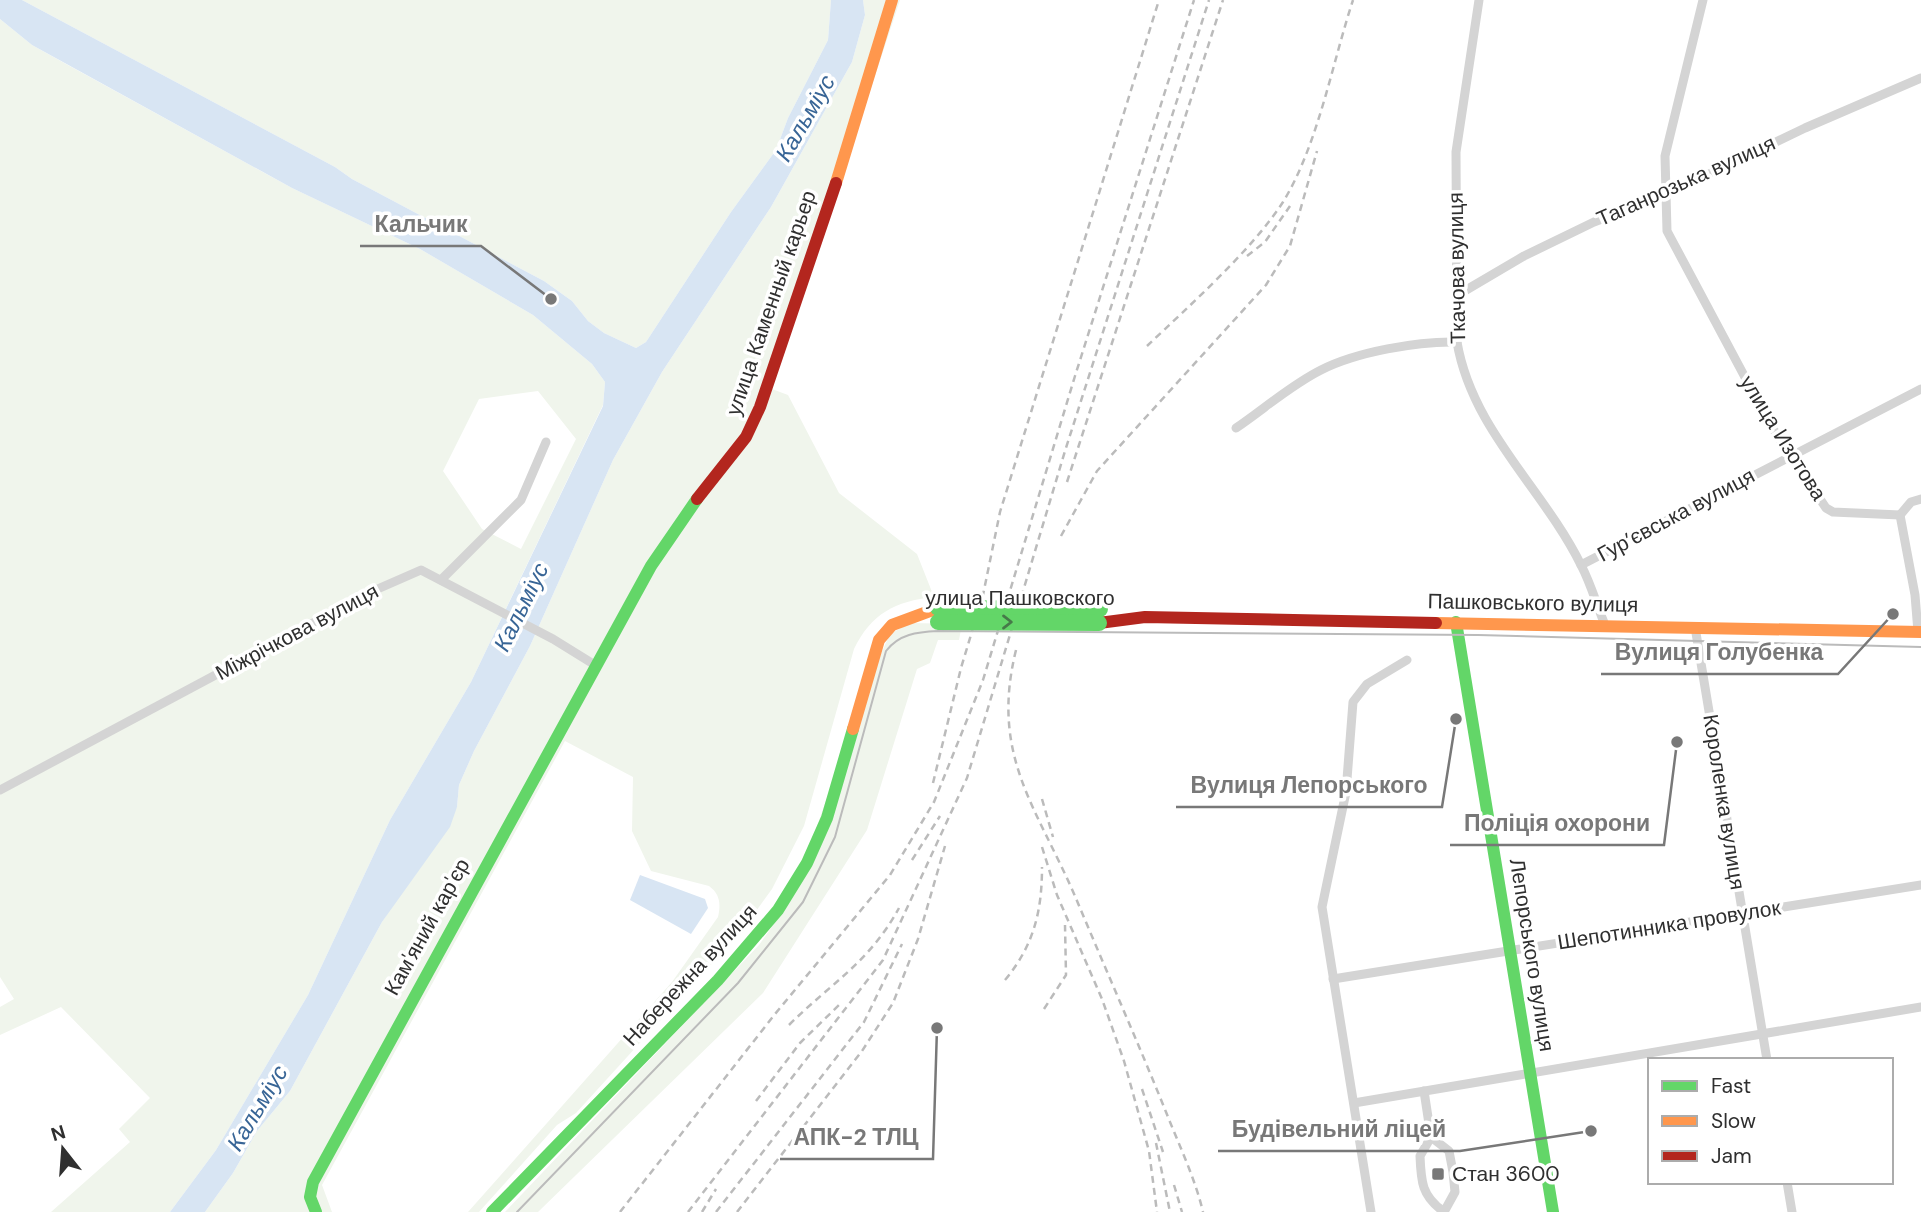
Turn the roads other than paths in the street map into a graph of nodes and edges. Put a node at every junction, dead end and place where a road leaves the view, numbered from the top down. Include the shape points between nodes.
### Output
1 (892, 0) edge
2 (1479, 0) edge
3 (1703, 0) edge
4 (1921, 78) edge
5 (1667, 194) junction
6 (1456, 296) junction
7 (1457, 342) junction
8 (1921, 389) edge
9 (1236, 428) dead end
10 (546, 442) dead end
11 (1791, 454) junction
12 (1921, 499) edge
13 (1899, 515) junction
14 (1581, 565) junction
15 (440, 580) junction
16 (1145, 617) joint
17 (907, 618) joint
18 (1456, 622) junction
19 (1605, 625) junction
20 (1695, 627) junction
21 (1919, 632) edge
22 (1407, 660) dead end
23 (595, 665) junction
24 (0, 790) edge
25 (1921, 885) edge
26 (1743, 913) junction
27 (1510, 950) junction
28 (1333, 979) junction
29 (1921, 1007) edge
30 (1763, 1034) junction
31 (1767, 1058) edge
32 (1530, 1074) junction
33 (1424, 1091) junction
34 (1354, 1103) junction
35 (1432, 1138) junction
36 (1787, 1184) edge
37 (1444, 1211) edge
38 (317, 1212) edge
39 (492, 1212) edge
40 (1371, 1212) edge
41 (1553, 1212) edge
42 (1792, 1212) edge

1 - 23 main road, улица Каменный карьер via 819,238 760,407 730,461 677,524
2 - 6 street, Ткачова вулиця via 1456,152
3 - 5 street, улица Изотова via 1666,149
4 - 5 street, Таганрозька вулиця
5 - 6 street, Таганрозька вулиця via 1535,250
5 - 11 street, улица Изотова via 1666,220 1672,240 1771,426
6 - 7 street, Ткачова вулиця
7 - 9 street via 1433,341 1334,364
7 - 14 street, Ткачова вулиця via 1462,367 1483,416
8 - 11 street, Гур’євська вулиця
10 - 15 street via 521,500
11 - 13 street, улица Изотова via 1829,510
11 - 14 street, Гур’євська вулиця
12 - 13 street
13 - 21 street
14 - 19 street, Ткачова вулиця
15 - 23 street
15 - 24 street, Міжрічкова вулиця via 421,570 373,591
16 - 17 main road, улица Пашковского, bridge
16 - 18 main road, Пашковського вулиця
17 - 39 main road, Набережна вулиця via 886,630 873,652 827,818 807,863 778,910 718,980
18 - 19 main road, Пашковського вулиця
18 - 27 main road, Лепорського вулиця
19 - 20 main road, Пашковського вулиця
20 - 21 main road, Пашковського вулиця
20 - 26 street, Короленка вулиця
22 - 28 street via 1367,684 1353,702 1346,792 1322,907
23 - 38 main road, Кам'яний кар'єр via 313,1182 310,1197
25 - 26 street, Шепотинника провулок
26 - 27 street, Шепотинника провулок
26 - 30 street, Короленка вулиця
27 - 28 street, Шепотинника провулок
27 - 32 main road, Лепорського вулиця
28 - 34 street
29 - 30 street
30 - 31 street, Короленка вулиця
30 - 32 street
32 - 33 street
32 - 41 main road, Лепорського вулиця
33 - 34 street
33 - 35 street
34 - 40 street
35 - 37 street via 1449,1151 1455,1187
35 - 37 street via 1420,1156 1422,1177 1426,1197
36 - 42 street

